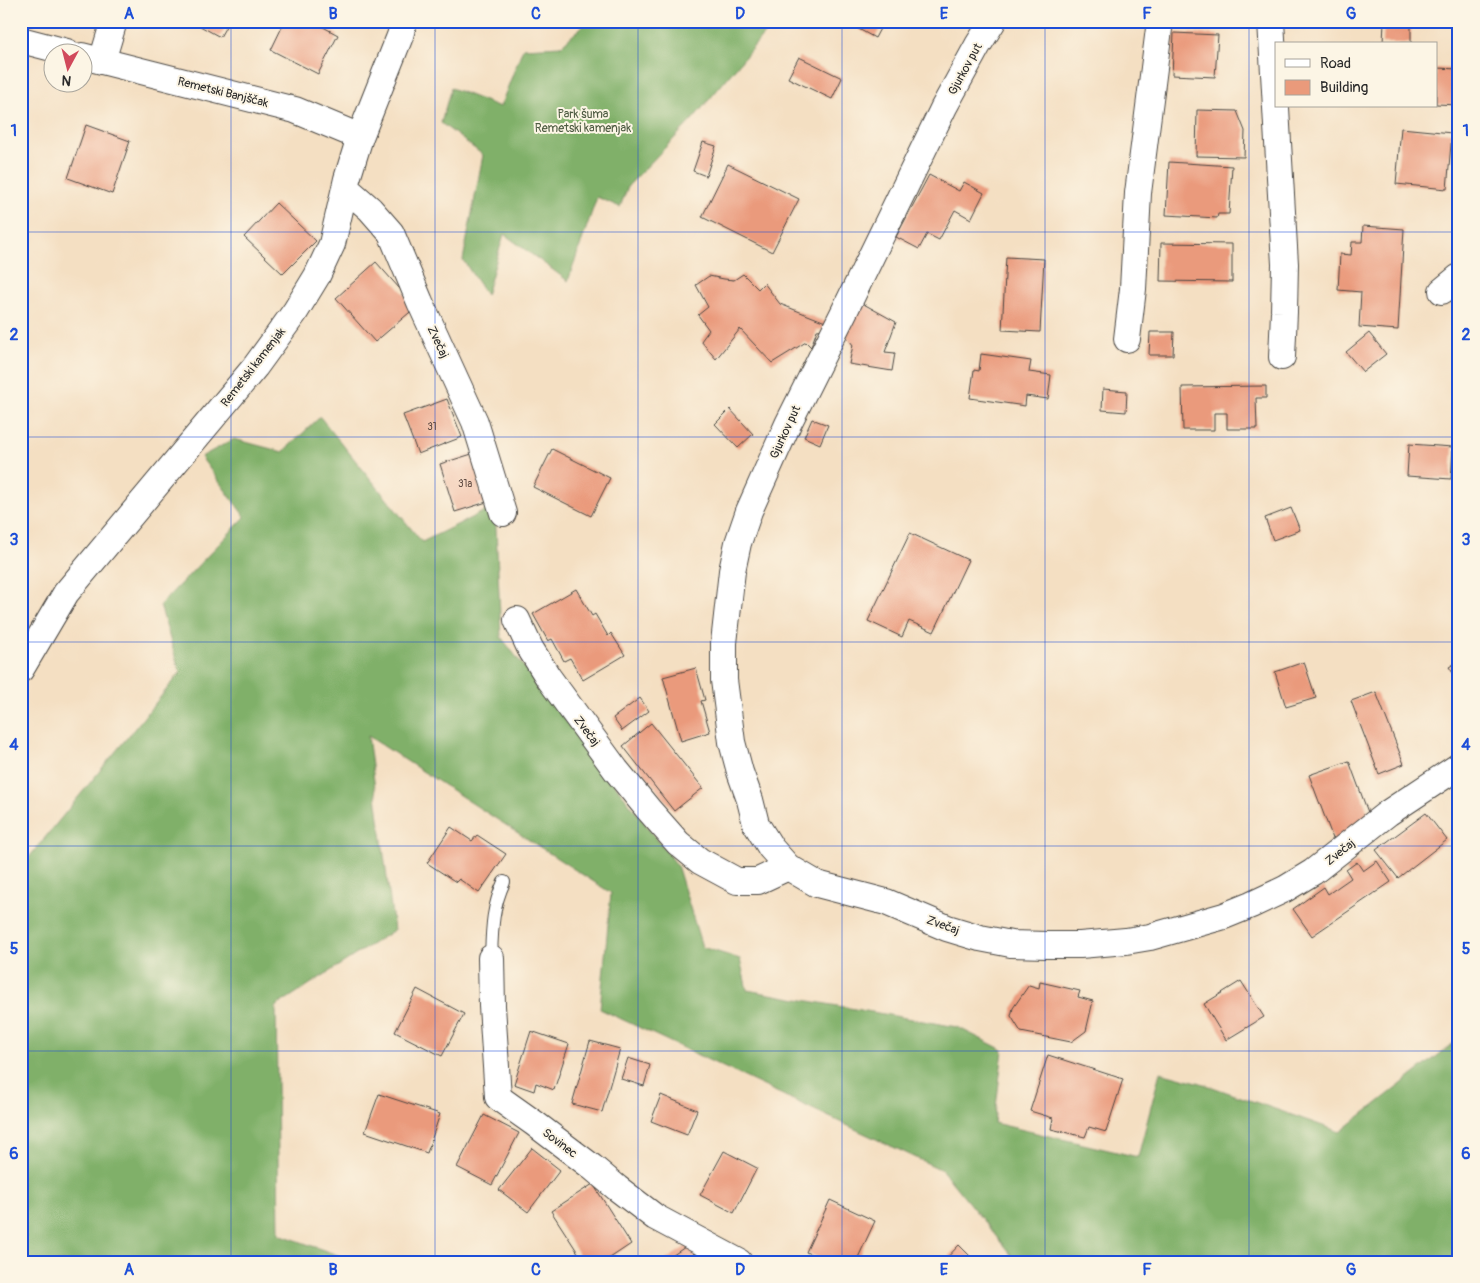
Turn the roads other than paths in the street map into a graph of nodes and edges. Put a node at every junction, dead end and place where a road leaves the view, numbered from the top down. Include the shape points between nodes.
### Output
1 (114, 21) edge
2 (404, 21) edge
3 (992, 21) edge
4 (1160, 21) edge
5 (1271, 21) edge
6 (21, 40) edge
7 (42, 45) edge
8 (92, 59) edge
9 (1275, 90) edge
10 (1276, 108) edge
11 (360, 137) junction
12 (346, 188) junction
13 (1127, 339) dead end
14 (1282, 356) dead end
15 (503, 512) dead end
16 (516, 620) dead end
17 (21, 669) edge
18 (1459, 766) edge
19 (788, 867) junction
20 (504, 882) dead end
21 (491, 958) joint
22 (740, 1262) edge

1 - 8 street
2 - 11 street, Remetski kamenjak
3 - 19 street, Gjurkov put via 944,107 801,398 749,511 738,543 724,643 728,717 756,824
4 - 13 street via 1139,184
5 - 9 street
6 - 7 street
8 - 11 street, Remetski Banjščak via 295,110
10 - 14 street via 1285,264
11 - 12 street, Remetski kamenjak
12 - 15 street, Zvečaj via 390,233 475,422
12 - 17 street, Remetski kamenjak via 332,244 295,312 255,367 66,592
16 - 19 street, Zvečaj via 558,691 616,770 678,843 700,861 737,881 758,881
18 - 19 street, Zvečaj via 1388,813 1314,872 1285,889 1224,916 1126,941 1047,945 1011,944 980,938 886,902 817,884
20 - 21 lane via 493,914
21 - 22 street, Sovinec via 498,1097 655,1216

